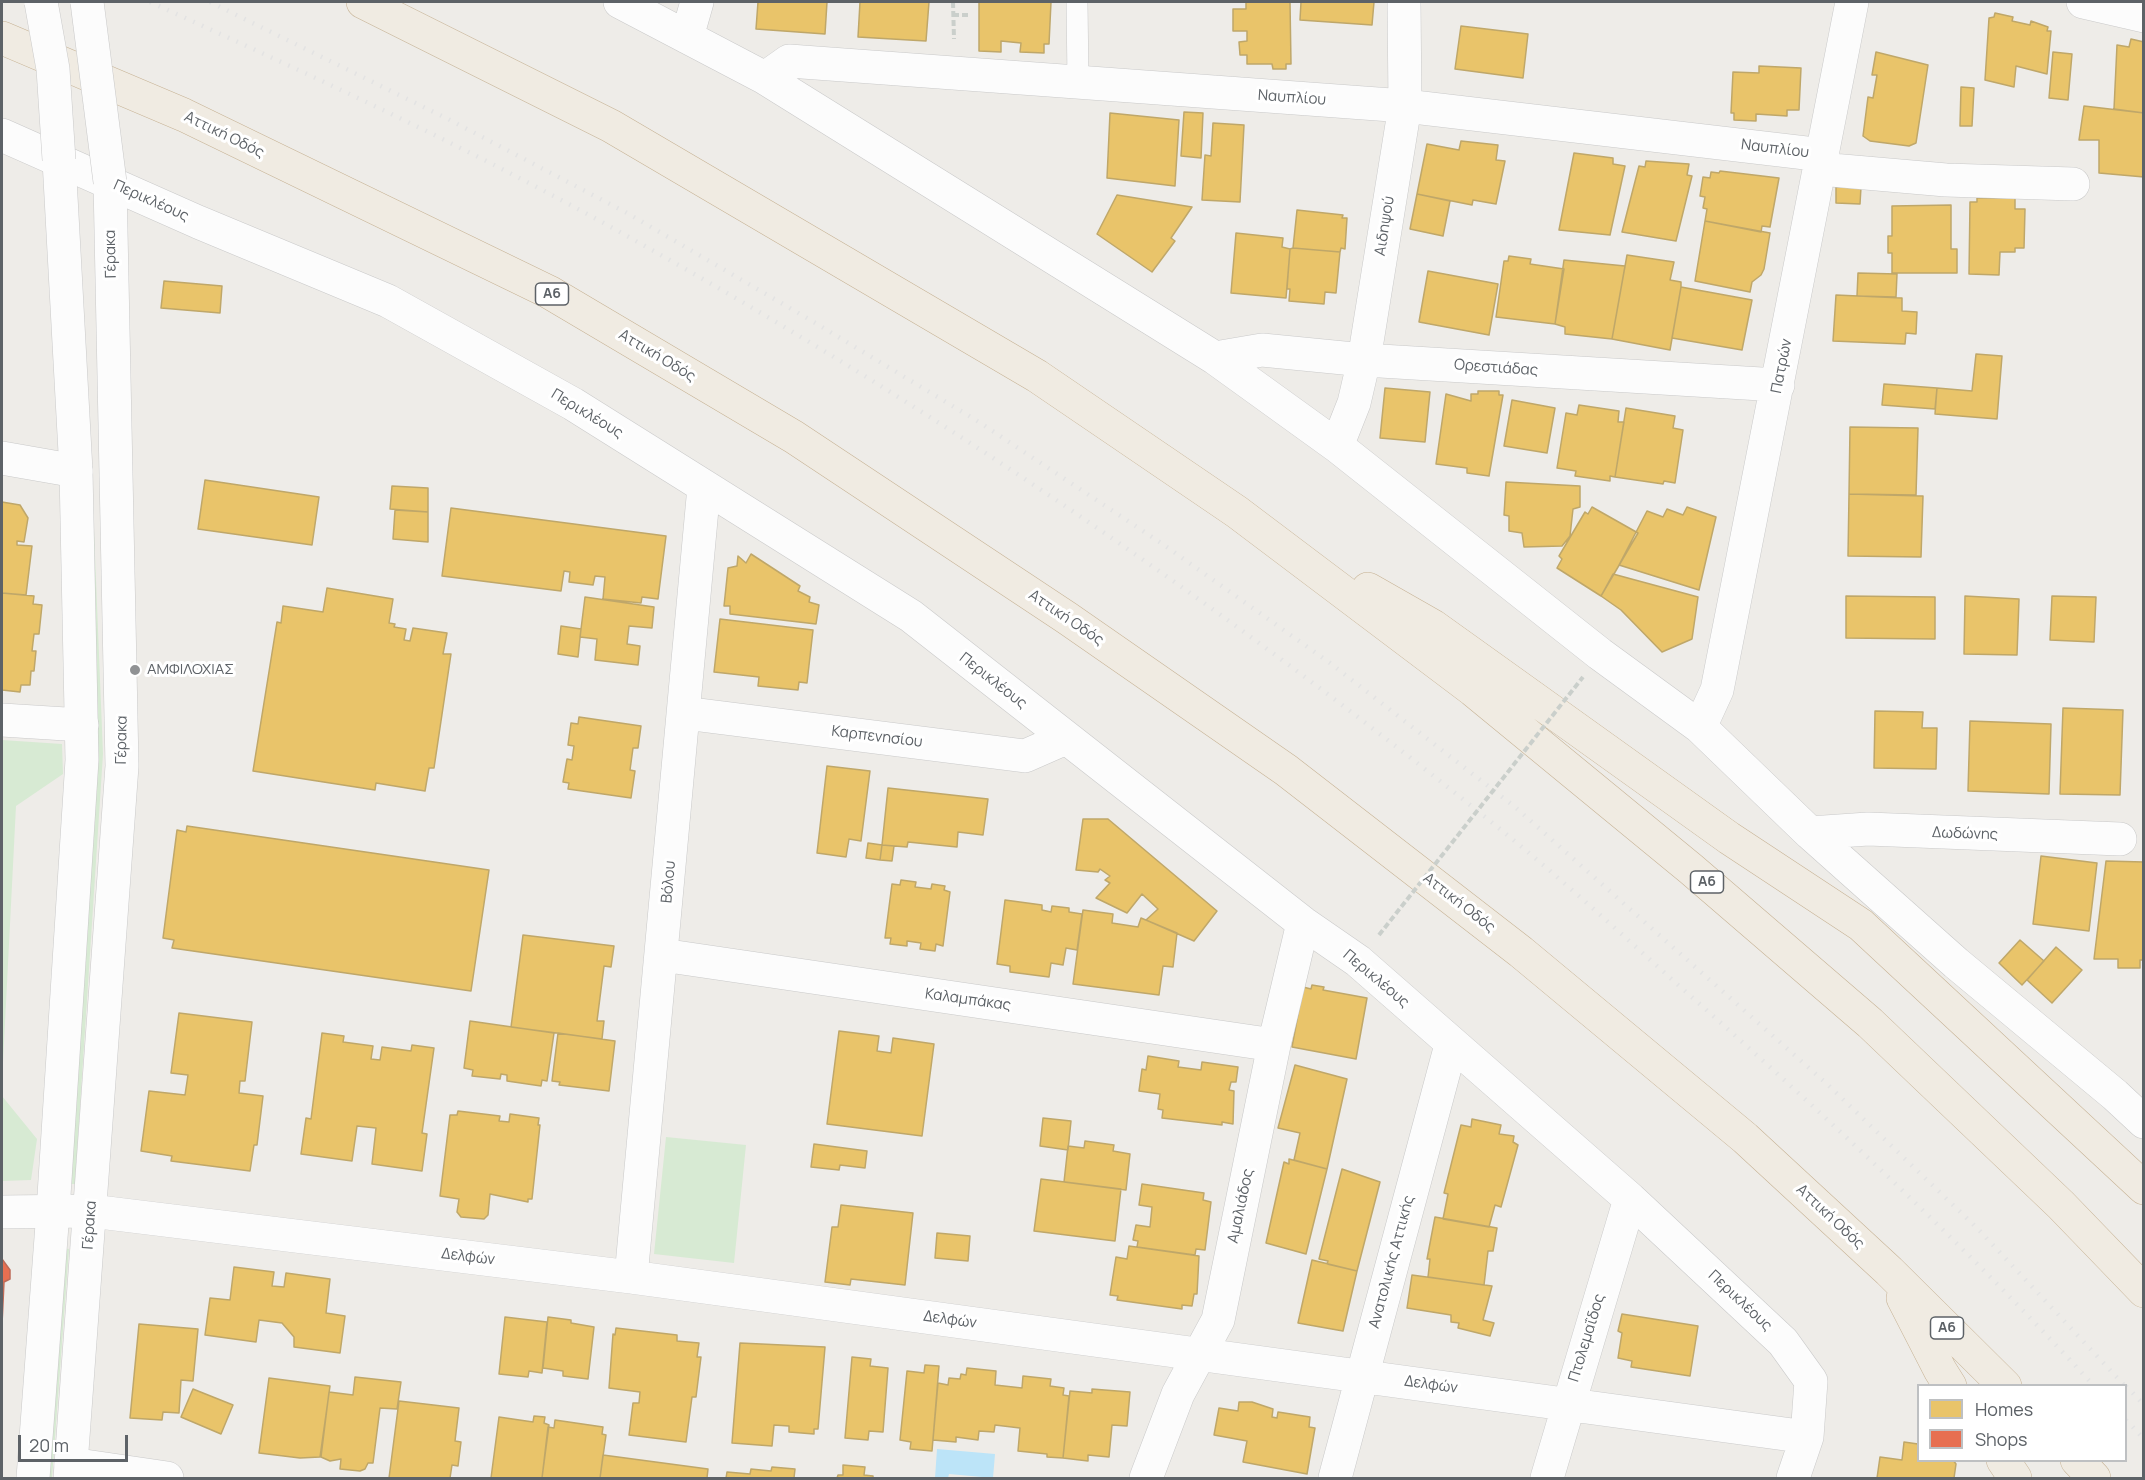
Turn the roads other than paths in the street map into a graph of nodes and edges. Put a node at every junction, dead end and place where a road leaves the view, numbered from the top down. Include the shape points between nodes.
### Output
1 (41, 2) edge
2 (87, 2) edge
3 (363, 2) edge
4 (620, 2) edge
5 (697, 2) edge
6 (1077, 2) edge
7 (1404, 2) edge
8 (1852, 2) edge
9 (2083, 2) edge
10 (2144, 16) edge
11 (687, 37) junction
12 (2, 38) edge
13 (765, 78) junction
14 (1078, 81) junction
15 (1405, 106) junction
16 (2, 135) edge
17 (59, 159) junction
18 (1821, 162) junction
19 (110, 182) junction
20 (2073, 184) dead end
21 (1215, 358) junction
22 (1364, 360) junction
23 (1778, 385) junction
24 (1337, 446) junction
25 (2, 458) edge
26 (76, 471) junction
27 (704, 487) junction
28 (1237, 512) junction
29 (684, 713) junction
30 (2, 720) edge
31 (82, 724) junction
32 (1700, 727) junction
33 (1066, 738) junction
34 (1810, 833) junction
35 (2120, 839) dead end
36 (1303, 922) junction
37 (662, 955) junction
38 (1451, 1045) junction
39 (1274, 1046) junction
40 (2144, 1122) edge
41 (2144, 1188) edge
42 (1630, 1199) junction
43 (54, 1211) junction
44 (91, 1211) junction
45 (2, 1212) edge
46 (1889, 1271) junction
47 (631, 1277) junction
48 (2144, 1291) edge
49 (1199, 1353) junction
50 (1362, 1375) junction
51 (1949, 1384) edge
52 (2003, 1384) edge
53 (1567, 1403) junction
54 (1807, 1437) junction
55 (2004, 1462) edge
56 (2078, 1462) edge
57 (71, 1471) edge
58 (33, 1479) edge
59 (167, 1479) edge
60 (1146, 1479) edge
61 (1335, 1479) edge
62 (1547, 1479) edge
63 (1793, 1479) edge
64 (2015, 1479) edge
65 (2094, 1479) edge

1 - 17 street, bridge via 52,69
2 - 19 street, Γέρακα, bridge
3 - 28 highway, Α6 via 611,126 1036,376
4 - 11 street
5 - 11 street
6 - 14 lane
7 - 15 street, Αιδηψού
8 - 18 street, Πατρών
9 - 10 street
11 - 13 street
12 - 46 highway, Αττική Οδός / Α6 via 184,115 549,292 794,437 1057,611 1286,770 1521,952 1745,1138
13 - 14 street, Ναυπλίου via 789,61
13 - 21 street
14 - 15 street, Ναυπλίου
15 - 18 street, Ναυπλίου
15 - 22 street, Αιδηψού
16 - 17 street, Περικλέους
17 - 19 street, Περικλέους
17 - 26 street
18 - 20 street, Ναυπλίου via 1946,180
18 - 23 street, Πατρών
19 - 27 street, Περικλέους via 388,301 573,404
19 - 44 street, Γέρακα via 123,729
21 - 22 street, Ορεστιάδας via 1262,350
21 - 24 street
22 - 23 street, Ορεστιάδας
22 - 24 street, Αιδηψού via 1354,403
23 - 32 street, Πατρών via 1717,690
24 - 32 street via 1600,654
25 - 26 street
26 - 31 street
27 - 29 street, Βόλου
27 - 33 street, Περικλέους via 910,615
28 - 41 highway via 1433,626 1729,838 1862,925
28 - 48 highway, Α6 via 1473,690 1700,876 1870,1023 2061,1205
29 - 33 street, Καρπενησίου via 1025,756
29 - 37 street, Βόλου
30 - 31 street
31 - 43 street
32 - 34 street
33 - 36 street, Περικλέους
34 - 35 street, Δωδώνης via 1868,829
34 - 40 street
36 - 38 street, Περικλέους via 1358,961
36 - 39 street, Αμαλιάδος
37 - 39 street, Καλαμπάκας
37 - 47 street, Βόλου
38 - 42 street, Περικλέους
38 - 50 street, Ανατολικής Αττικής
39 - 49 street, Αμαλιάδος via 1218,1320
42 - 53 street, Πτολεμαΐδος
42 - 54 street, Περικλέους via 1783,1342 1811,1381
43 - 44 street, Δελφών
43 - 45 street, Δελφών
43 - 58 street
44 - 47 street, Δελφών
44 - 57 street, Γέρακα
46 - 51 highway
46 - 52 highway, Αττική Οδός / Α6
47 - 49 street, Δελφών
49 - 50 street, Δελφών
49 - 60 street, Αμαλιάδος via 1178,1394
50 - 53 street, Δελφών
50 - 61 street, Ανατολικής Αττικής
53 - 54 street, Δελφών
53 - 62 street, Πτολεμαΐδος
54 - 63 street, Περικλέους
55 - 64 highway
56 - 65 highway
57 - 59 street

